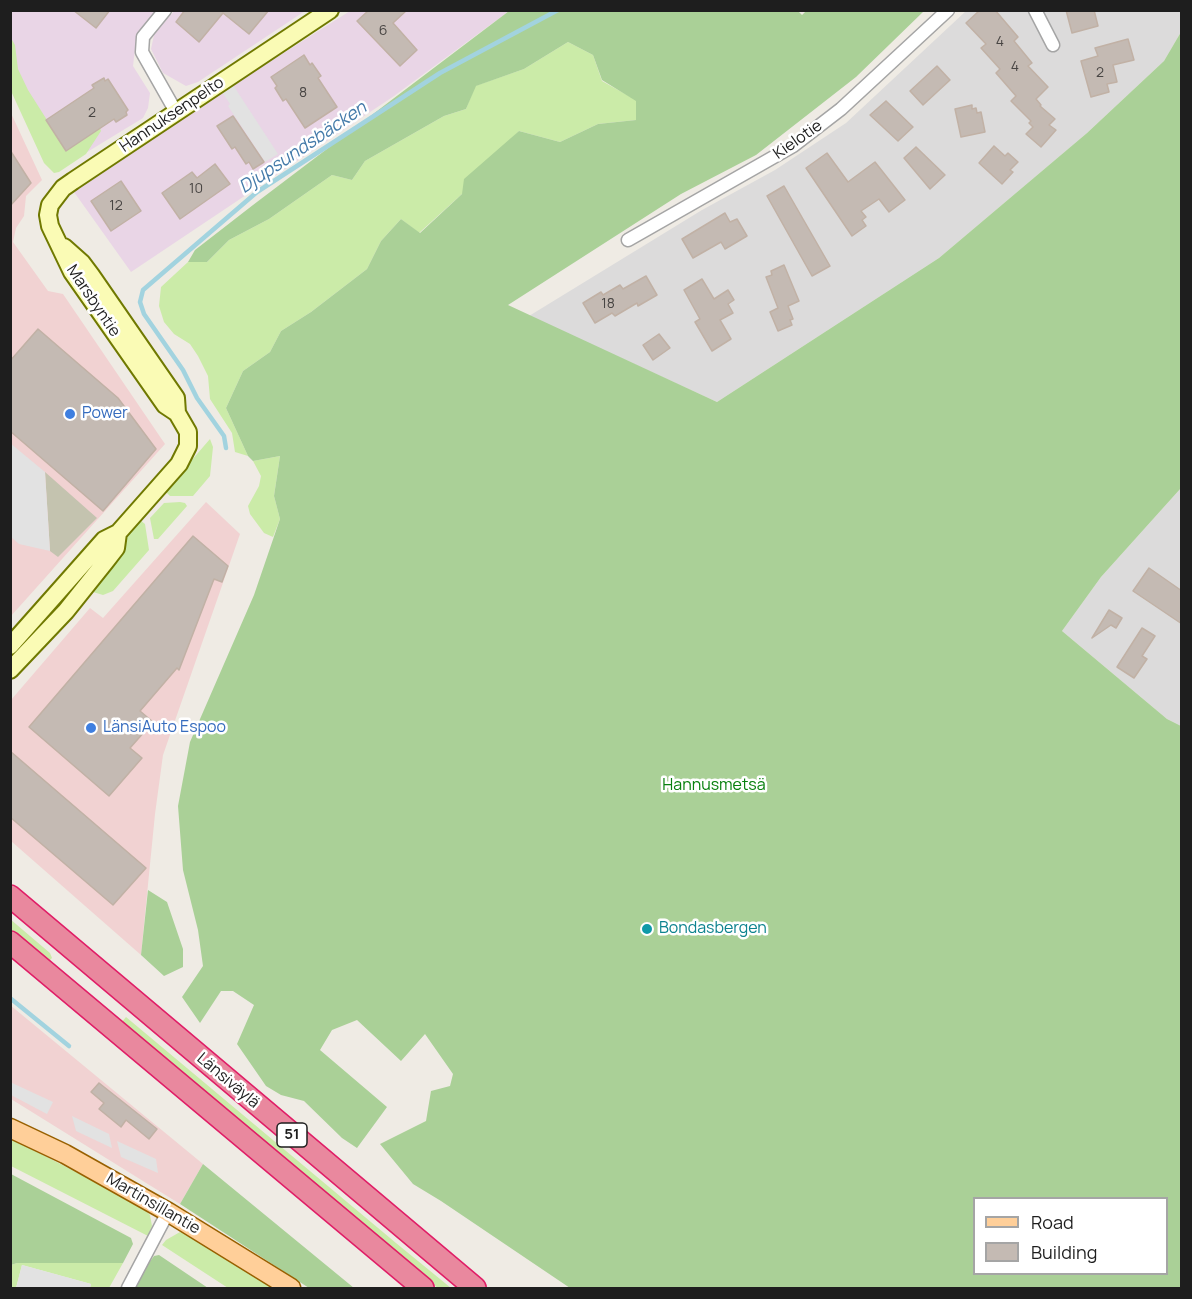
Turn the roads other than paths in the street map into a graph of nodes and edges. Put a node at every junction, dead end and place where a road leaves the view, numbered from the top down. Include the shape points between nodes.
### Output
1 (165, 10) edge
2 (330, 10) edge
3 (948, 10) edge
4 (1035, 10) edge
5 (1053, 45) dead end
6 (176, 112) junction
7 (57, 240) joint
8 (628, 240) dead end
9 (118, 533) junction
10 (10, 646) edge
11 (10, 670) edge
12 (10, 896) edge
13 (10, 942) edge
14 (10, 1128) edge
15 (168, 1212) junction
16 (128, 1288) edge
17 (291, 1288) edge
18 (423, 1288) edge
19 (475, 1288) edge

1 - 6 street via 143,37 142,52
2 - 6 main road, Hannuksenpelto
3 - 8 street, Kielotie via 841,109 793,146
4 - 5 street
6 - 7 main road, Hannuksenpelto via 63,188 50,205 48,215
7 - 9 main road, Marsbyntie via 82,263 176,398 177,413 188,432 186,453 179,464
9 - 10 main road, Marsbyntie via 105,540
9 - 11 main road, Marsbyntie via 116,548 106,561 66,611
12 - 19 highway, Länsiväylä / 51
13 - 18 highway, Länsiväylä / 51
14 - 15 main road, Martinsillantie
15 - 16 street
15 - 17 main road, Martinsillantie

